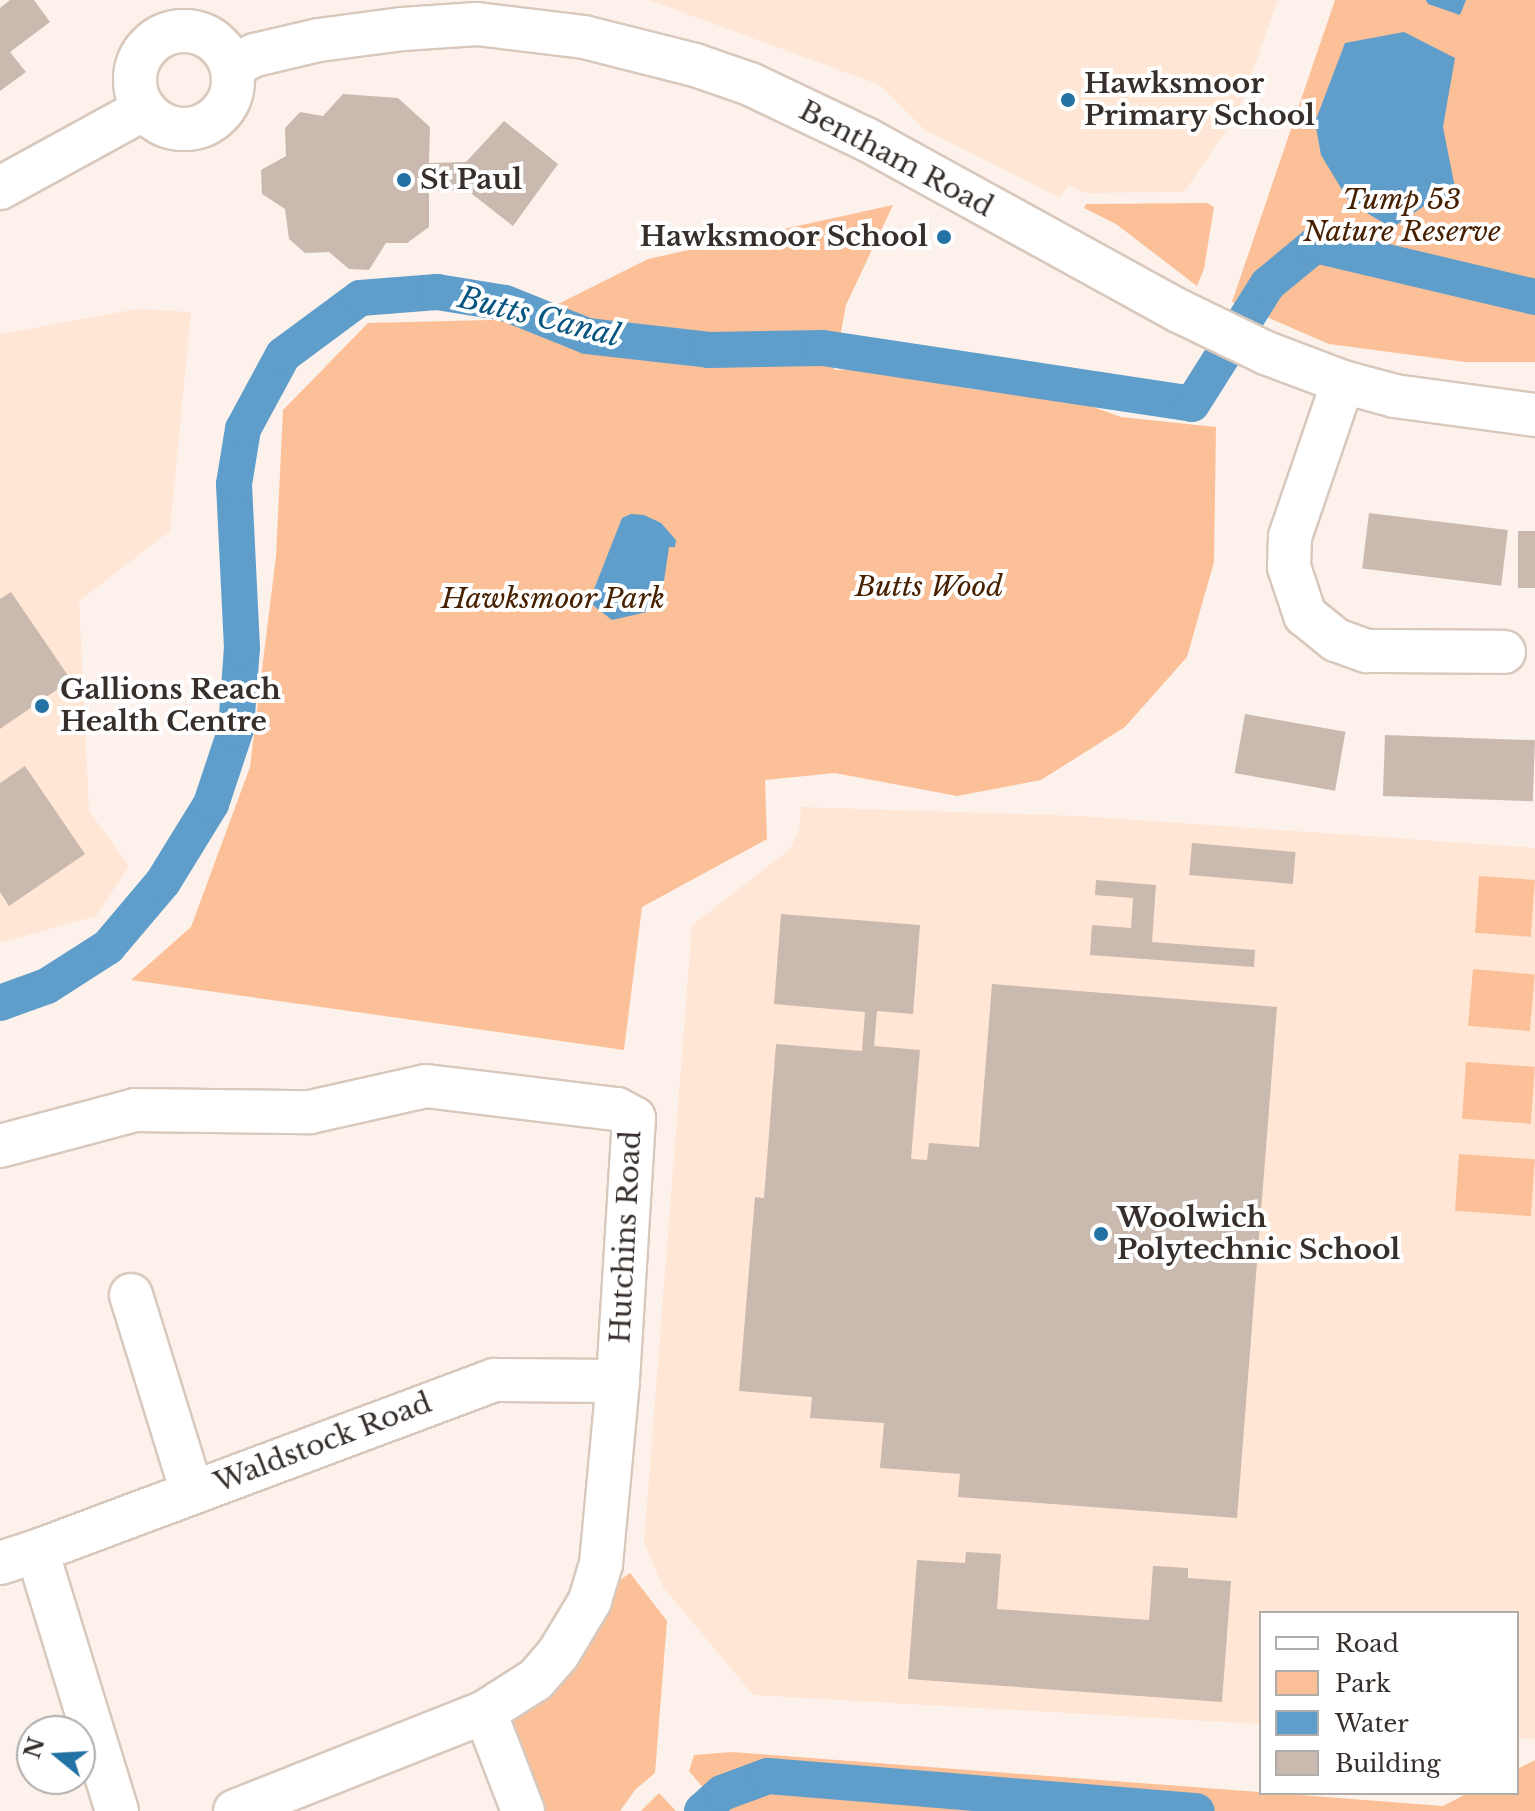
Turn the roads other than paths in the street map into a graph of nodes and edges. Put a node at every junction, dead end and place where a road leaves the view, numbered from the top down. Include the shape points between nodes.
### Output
1 (188, 15) edge
2 (232, 67) junction
3 (144, 109) junction
4 (0, 188) edge
5 (1343, 382) junction
6 (1535, 415) edge
7 (1504, 652) dead end
8 (0, 1146) edge
9 (131, 1295) dead end
10 (618, 1381) junction
11 (192, 1492) junction
12 (18, 1557) edge
13 (485, 1712) junction
14 (117, 1811) edge
15 (235, 1811) edge
16 (523, 1811) edge

1 - 2 street via 221,46
1 - 3 street via 157,38 139,60 134,76
2 - 3 street via 234,89 227,105 196,129 162,125
2 - 5 street, Bentham Road via 255,55 319,40 477,24 584,37 681,61 750,84 866,139 1179,311
3 - 4 street
5 - 6 street, Bentham Road via 1395,396
5 - 7 street via 1290,537 1289,567 1305,615 1336,640 1367,651
8 - 10 street, Hutchins Road via 135,1110 310,1112 426,1086 617,1109 634,1118
9 - 11 street
10 - 11 street, Waldstock Road via 494,1380
10 - 13 street, Hutchins Road via 605,1537 590,1601 558,1654 535,1680
11 - 12 street, Waldstock Road
12 - 14 street, Waldstock Road
13 - 15 street, Hutchins Road
13 - 16 street

